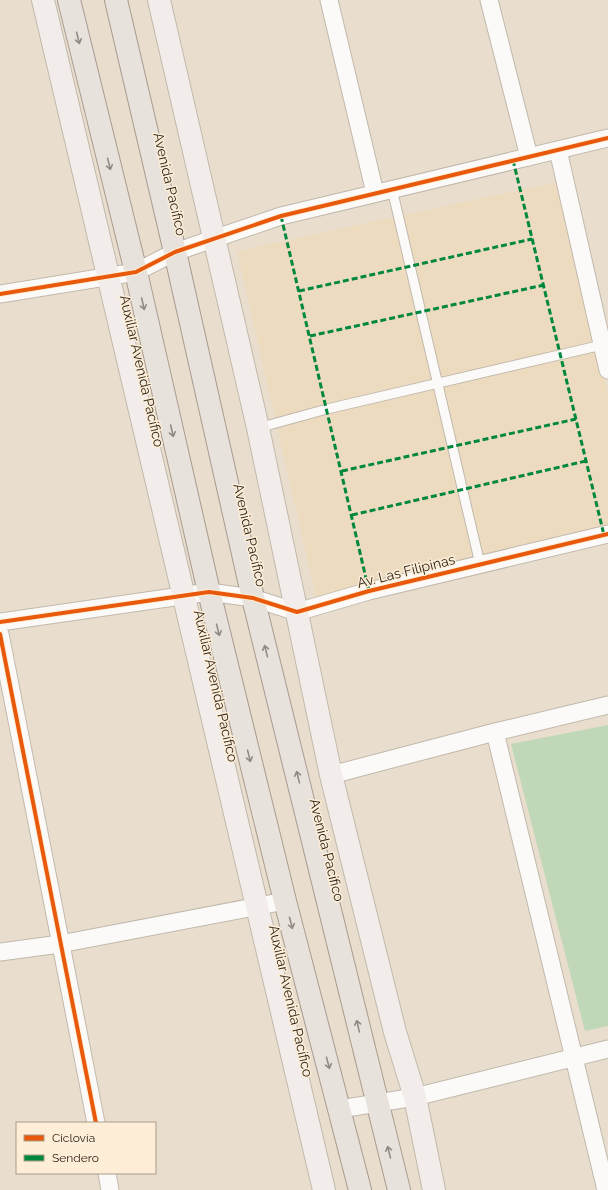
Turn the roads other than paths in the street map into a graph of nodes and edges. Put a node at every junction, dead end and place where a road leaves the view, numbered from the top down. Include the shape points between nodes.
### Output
1 (43, 0) edge
2 (69, 0) edge
3 (116, 0) edge
4 (159, 0) edge
5 (329, 0) edge
6 (489, 0) edge
7 (608, 138) edge
8 (558, 150) junction
9 (529, 157) junction
10 (392, 189) junction
11 (375, 193) junction
12 (214, 240) junction
13 (175, 252) junction
14 (136, 272) junction
15 (108, 277) junction
16 (0, 294) edge
17 (602, 345) junction
18 (608, 370) edge
19 (436, 383) junction
20 (258, 428) junction
21 (608, 534) edge
22 (480, 564) junction
23 (209, 592) junction
24 (184, 596) junction
25 (253, 598) junction
26 (297, 612) junction
27 (0, 622) edge
28 (0, 634) edge
29 (608, 705) edge
30 (495, 732) junction
31 (331, 774) junction
32 (285, 901) junction
33 (257, 906) junction
34 (60, 944) junction
35 (0, 952) edge
36 (608, 1049) edge
37 (573, 1057) junction
38 (415, 1097) junction
39 (377, 1103) junction
40 (340, 1109) junction
41 (96, 1122) edge
42 (107, 1174) edge
43 (110, 1190) edge
44 (324, 1190) edge
45 (360, 1190) edge
46 (399, 1190) edge
47 (434, 1190) edge
48 (606, 1190) edge

1 - 15 main road, Auxiliar Avenida Pacífico
2 -> 14 main road
3 - 13 main road, Avenida Pacífico
4 - 12 main road
5 - 11 street
6 - 9 street
7 - 8 street
8 - 9 street
8 - 17 street
9 - 10 street
10 - 11 street
10 - 19 lane
11 - 12 street via 281,216
12 - 13 street
12 - 20 main road
13 - 14 street
13 - 25 main road, Avenida Pacífico
14 - 15 street
14 -> 23 main road
15 - 16 street
15 - 24 main road, Auxiliar Avenida Pacífico
17 - 18 street
17 - 19 lane
19 - 20 lane
19 - 22 lane
20 - 26 main road
21 - 22 street, Av. Las Filipinas
22 - 26 street, Av. Las Filipinas via 369,591
23 - 24 street
23 - 25 street
23 -> 32 main road
24 - 27 street
24 - 33 main road, Auxiliar Avenida Pacífico
25 - 26 street
39 -> 25 main road, Avenida Pacífico
26 - 31 main road
28 - 34 street
29 - 30 street
30 - 31 street
30 - 37 street
31 - 38 main road via 395,1032
32 - 33 street
32 -> 40 main road
33 - 34 street
33 - 44 main road, Auxiliar Avenida Pacífico
34 - 35 street
34 - 41 street
36 - 37 street
37 - 38 street
37 - 48 street
38 - 39 street
38 - 47 main road
39 - 40 street
46 -> 39 main road, Avenida Pacífico
40 - 45 main road
42 - 43 street

